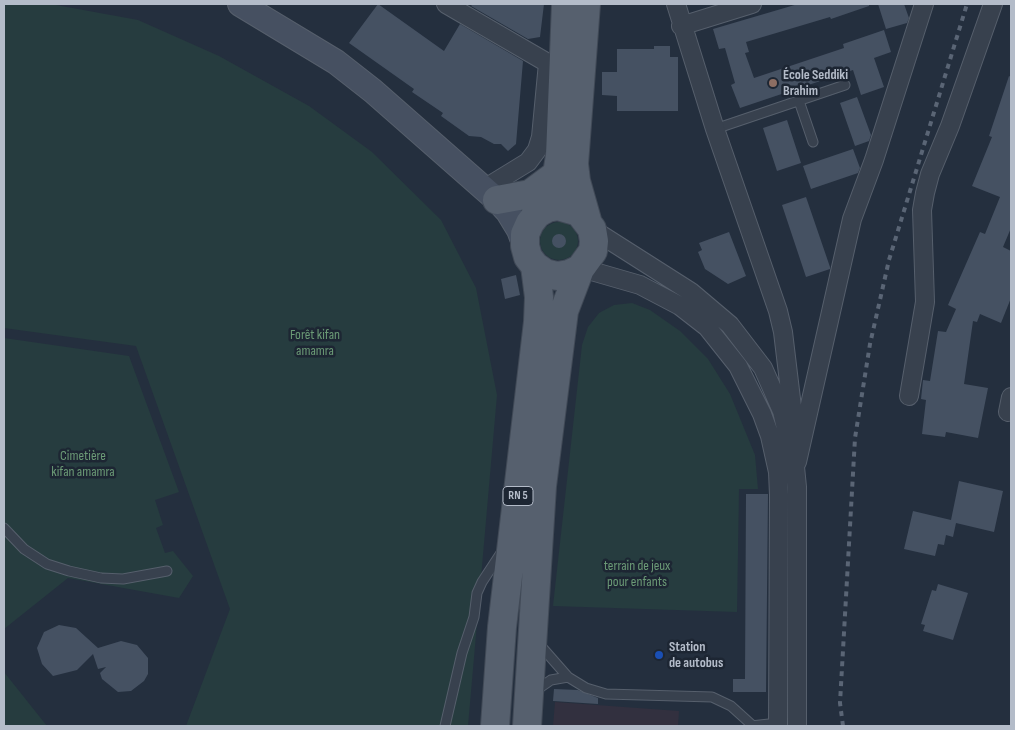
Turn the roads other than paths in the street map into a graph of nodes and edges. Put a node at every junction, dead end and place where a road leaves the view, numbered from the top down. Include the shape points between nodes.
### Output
1 (240, 4) edge
2 (446, 4) edge
3 (566, 4) edge
4 (586, 4) edge
5 (676, 4) edge
6 (752, 4) edge
7 (924, 4) edge
8 (993, 4) edge
9 (681, 26) junction
10 (555, 67) junction
11 (845, 85) dead end
12 (799, 101) junction
13 (715, 129) junction
14 (813, 142) dead end
15 (557, 174) junction
16 (490, 194) junction
17 (541, 212) junction
18 (590, 225) junction
19 (530, 256) junction
20 (580, 268) junction
21 (786, 354) junction
22 (776, 395) junction
23 (909, 396) dead end
24 (795, 467) junction
25 (514, 526) junction
26 (4, 528) edge
27 (167, 571) dead end
28 (532, 633) junction
29 (568, 677) junction
30 (527, 715) edge
31 (778, 725) edge
32 (445, 726) edge
33 (495, 726) edge
34 (751, 726) edge
35 (797, 726) edge

1 - 16 street via 336,62 374,91
2 - 10 street
3 - 10 main road
4 - 18 main road via 574,164
5 - 9 street
6 - 9 street
7 - 24 street via 852,219
8 - 23 street via 925,193 922,210 926,302
9 - 13 street
10 - 15 main road via 560,156
10 - 16 street via 537,150 528,162
11 - 12 lane
12 - 13 lane
12 - 14 lane
13 - 21 street via 778,311
15 - 16 main road via 530,194
15 - 17 main road
16 - 17 street via 513,209
16 - 19 street via 515,224
17 - 18 main road via 558,206 569,208 579,212
17 - 19 main road via 530,223
18 - 20 main road via 593,252
18 - 22 street via 710,306 747,346 763,368
19 - 20 main road via 545,273 557,276
19 - 25 main road, RN 5 via 539,297 538,322
20 - 28 main road, RN 5 via 564,311 542,486
20 - 31 street via 640,285 680,306 707,327 738,366 762,414 772,446 779,495
21 - 22 street via 783,380
21 - 24 street via 795,435
22 - 24 street
24 - 35 street
25 - 32 lane via 477,593 474,617
25 - 33 main road, RN 5
26 - 27 lane via 24,549 47,564 68,571 123,579
28 - 29 lane
28 - 30 main road, RN 5
29 - 30 lane via 551,680 531,695
29 - 34 lane via 586,688 606,694 712,697 731,706
31 - 34 lane

